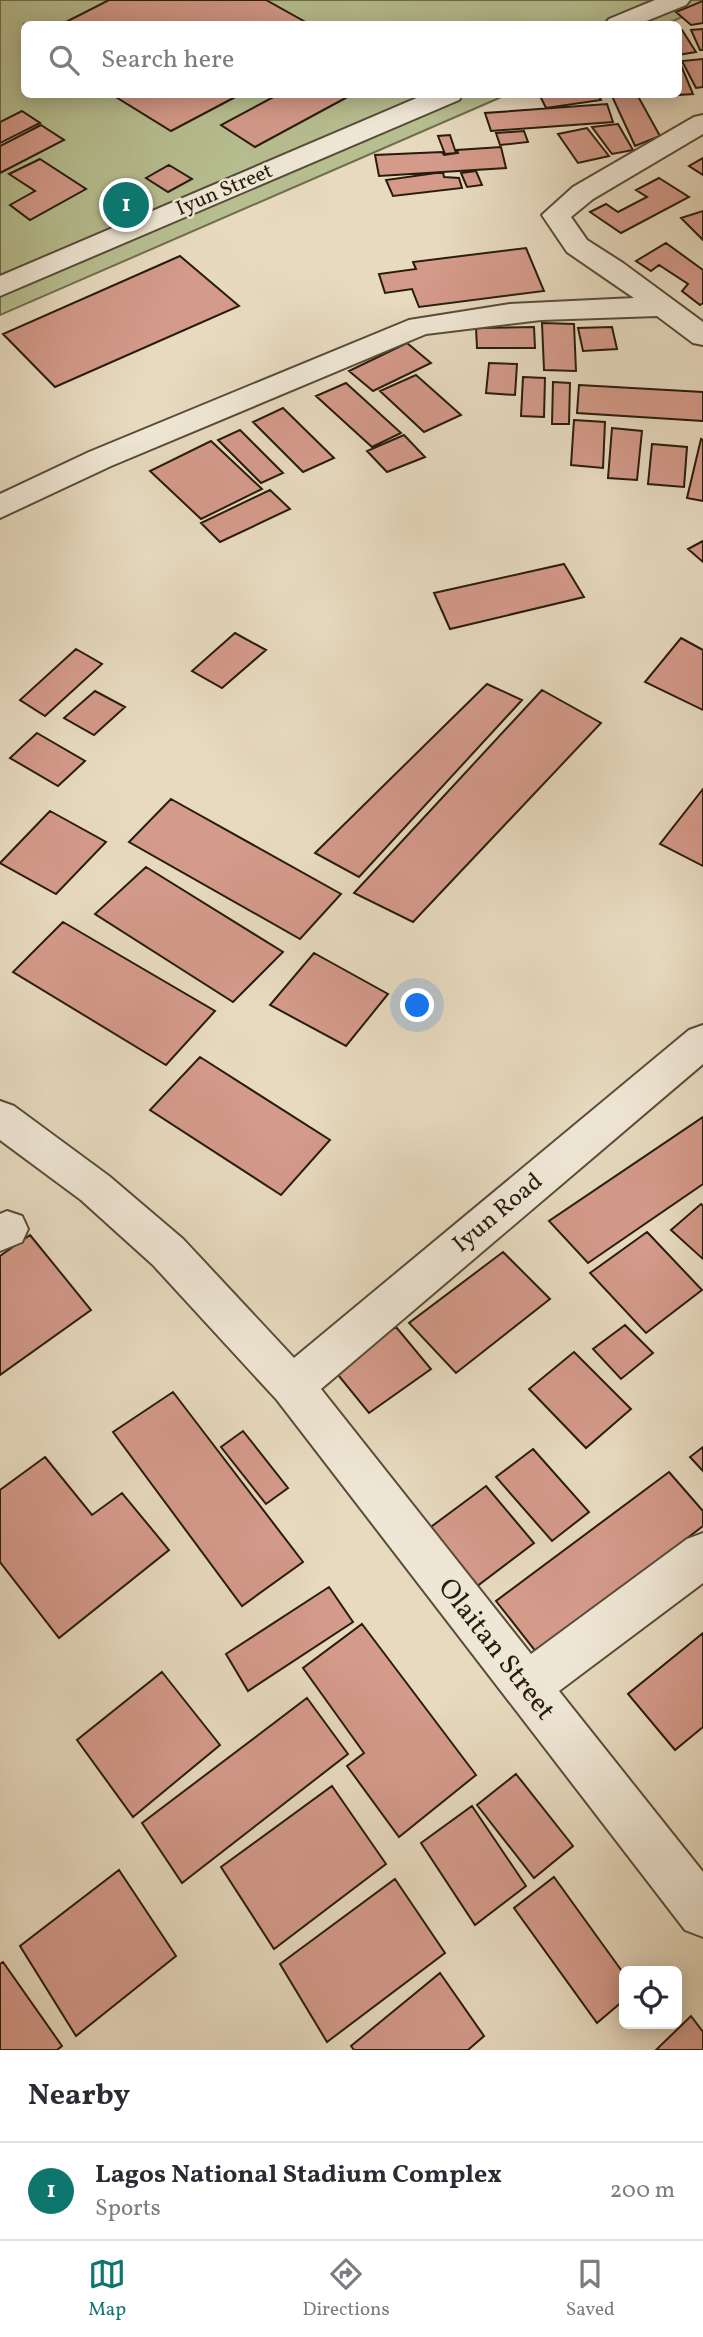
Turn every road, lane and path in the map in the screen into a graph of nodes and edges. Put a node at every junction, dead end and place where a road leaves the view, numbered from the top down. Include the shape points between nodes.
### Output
1 (677, 0) edge
2 (625, 21) edge
3 (441, 98) edge
4 (703, 123) edge
5 (0, 287) edge
6 (664, 307) junction
7 (703, 336) edge
8 (0, 507) edge
9 (703, 1041) edge
10 (0, 1118) edge
11 (292, 1386) junction
12 (703, 1555) edge
13 (528, 1685) junction
14 (703, 1912) edge

1 - 2 street
3 - 5 street, Iyun Street
4 - 6 street via 583,193 556,215 577,246
6 - 7 street
6 - 8 street via 472,315 419,326 100,459
9 - 11 street, Iyun Road
10 - 11 street, Olaitan Street via 94,1188 168,1252
11 - 13 street, Olaitan Street
12 - 13 street
13 - 14 street, Olaitan Street

